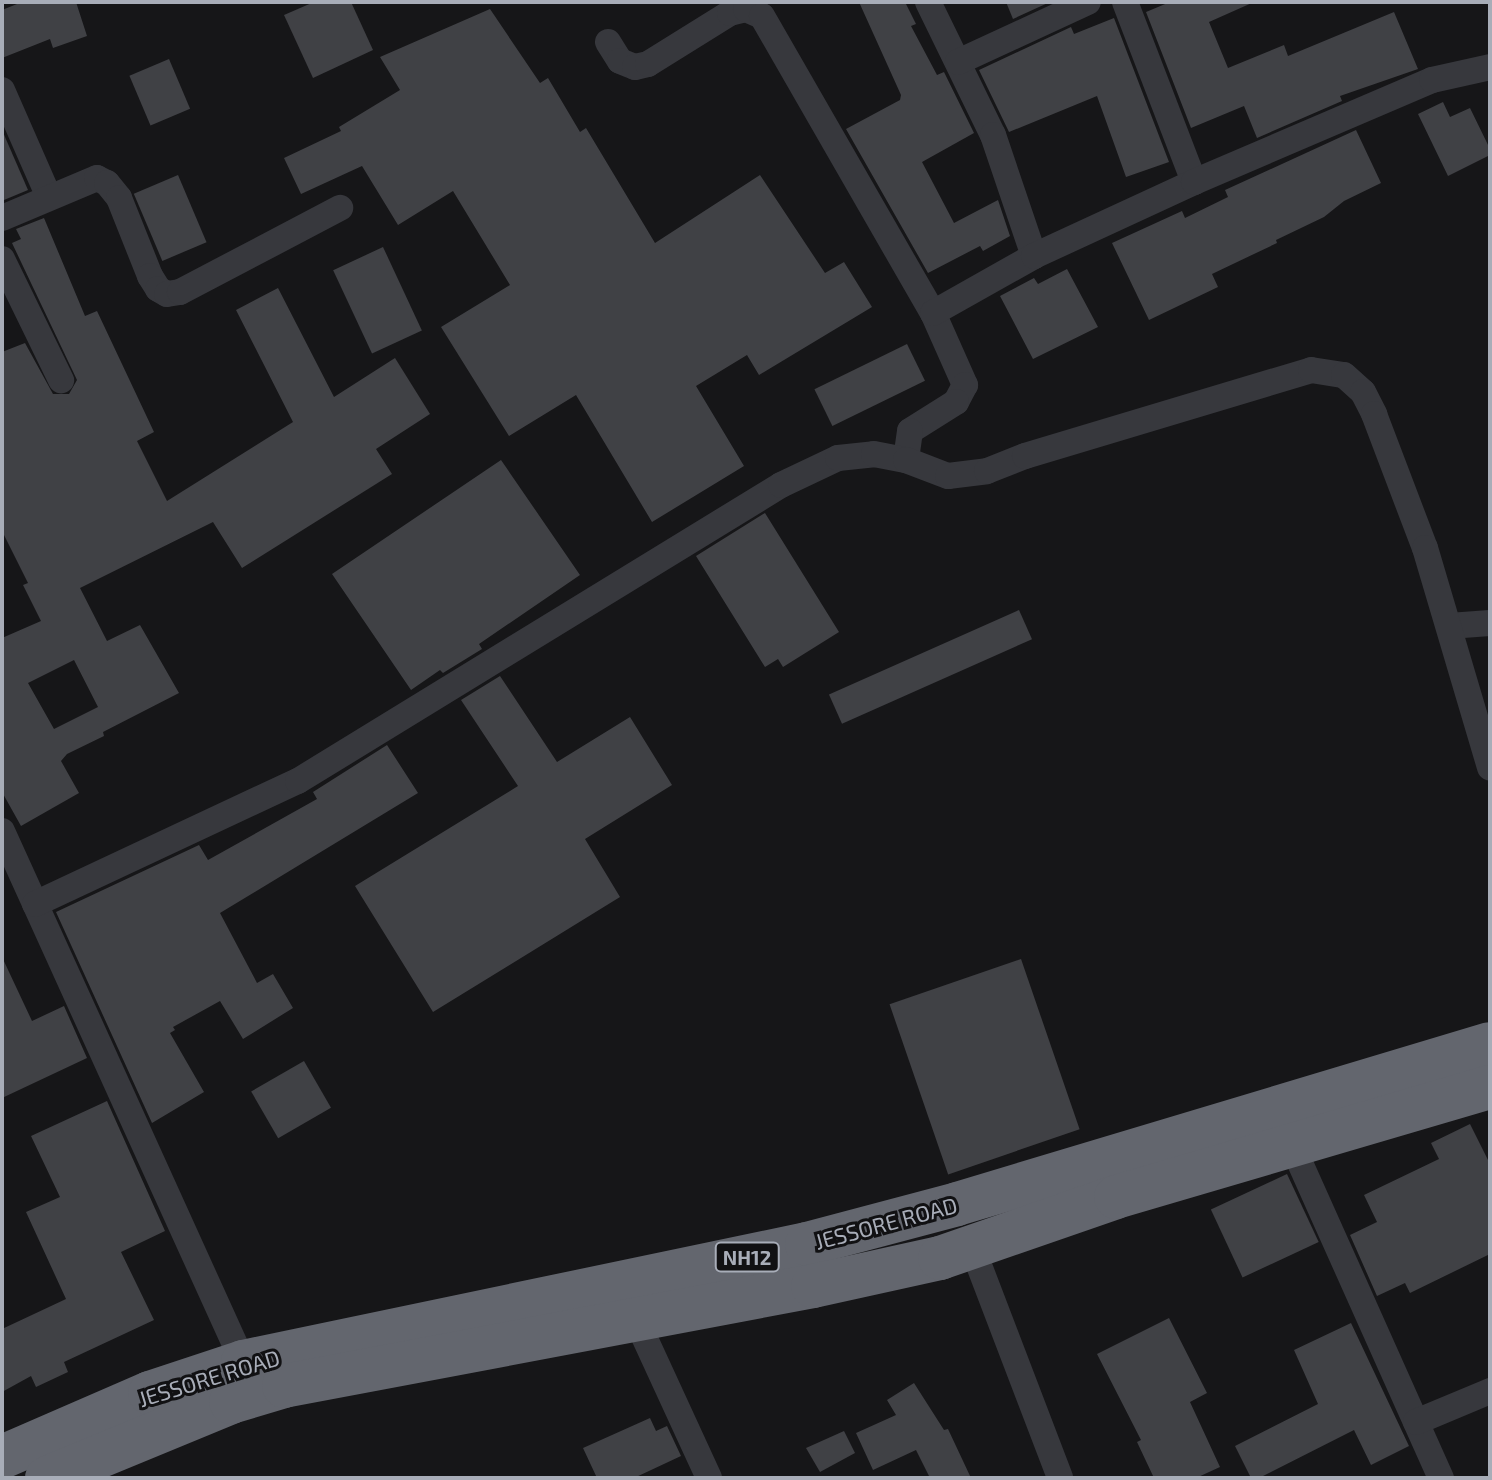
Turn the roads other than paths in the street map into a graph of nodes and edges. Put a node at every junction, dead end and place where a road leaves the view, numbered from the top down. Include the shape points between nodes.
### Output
1 (928, 2) edge
2 (1088, 2) edge
3 (1125, 2) edge
4 (751, 6) edge
5 (608, 42) dead end
6 (958, 62) junction
7 (1490, 67) edge
8 (2, 90) edge
9 (1194, 182) junction
10 (49, 197) junction
11 (340, 208) dead end
12 (2, 218) edge
13 (1034, 256) junction
14 (2, 259) edge
15 (933, 313) junction
16 (61, 380) dead end
17 (906, 460) junction
18 (1490, 623) edge
19 (1449, 626) junction
20 (1490, 768) edge
21 (2, 831) edge
22 (35, 904) junction
23 (1490, 1044) edge
24 (1490, 1087) edge
25 (1292, 1145) junction
26 (972, 1247) junction
27 (635, 1317) junction
28 (243, 1362) junction
29 (1490, 1391) edge
30 (1416, 1422) junction
31 (2, 1457) edge
32 (47, 1478) edge
33 (709, 1478) edge
34 (1060, 1478) edge
35 (1441, 1478) edge

1 - 6 street
2 - 6 street
3 - 9 street
4 - 5 street via 730,13 648,64 635,67 620,61
4 - 15 street via 774,34
6 - 13 street via 998,147
7 - 9 street via 1432,80
8 - 10 street
9 - 13 street
10 - 11 street via 97,178 107,183 119,198 150,276 167,294
10 - 12 street
13 - 15 street
14 - 16 street
15 - 17 street via 965,385 956,402 910,431
17 - 19 street via 948,476 987,471 1311,370 1344,375 1363,392 1374,414
17 - 22 street via 874,454 838,458 781,485 298,781
18 - 19 street
19 - 20 street
21 - 22 street
22 - 28 street
23 - 28 highway, JESSORE ROAD / NH12 via 822,1240
24 - 25 highway, NH12
25 - 26 highway, NH12
25 - 30 street
26 - 27 highway, NH12 via 813,1286
26 - 34 street
27 - 32 highway, NH12 via 284,1386 231,1402
27 - 33 street
28 - 31 highway, JESSORE ROAD / NH12 via 150,1393
29 - 30 street
30 - 35 street

